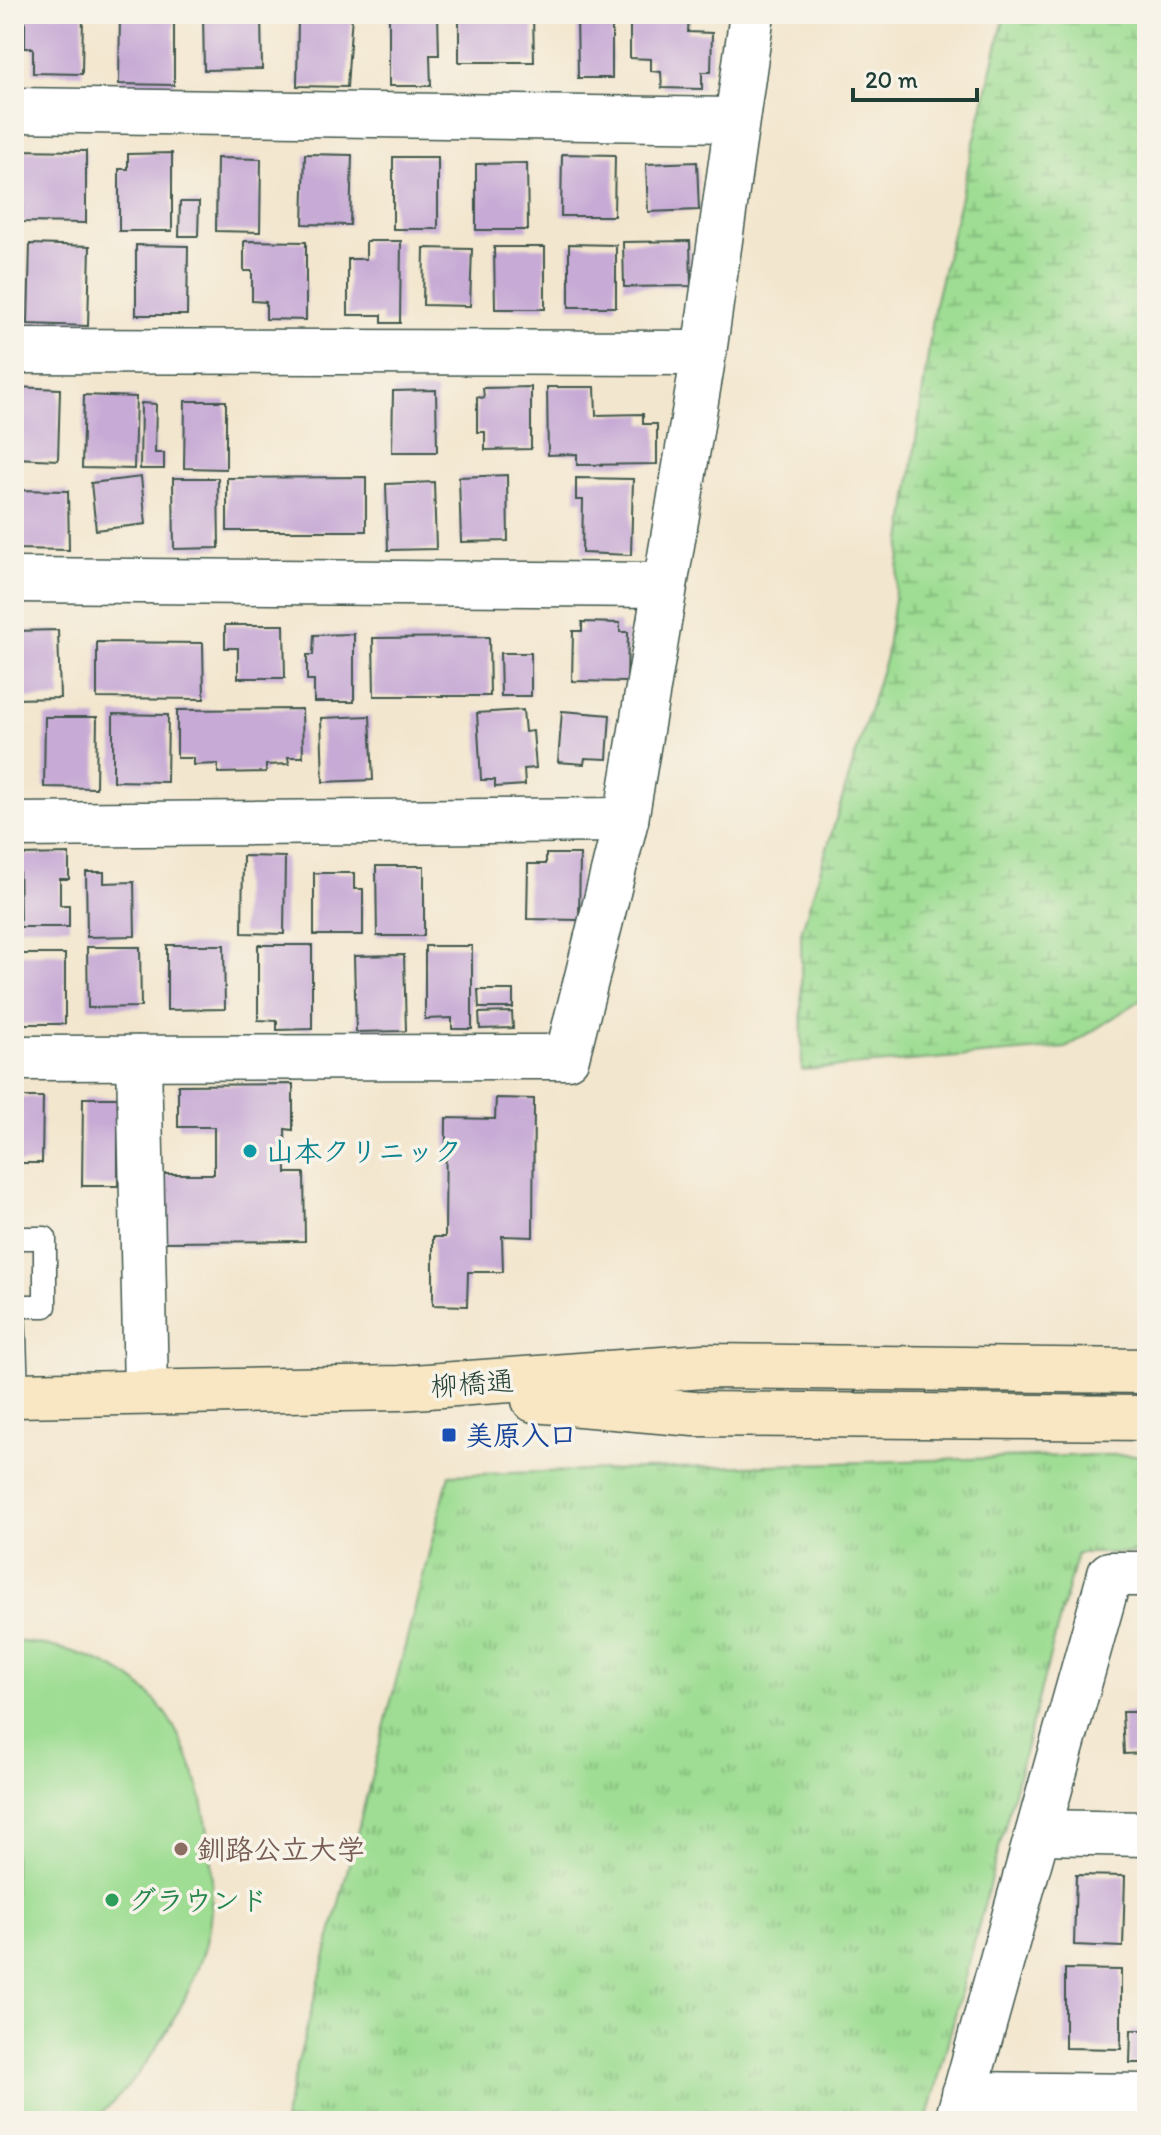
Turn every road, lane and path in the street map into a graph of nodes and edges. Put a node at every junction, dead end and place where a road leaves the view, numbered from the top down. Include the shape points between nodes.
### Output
1 (752, 14) edge
2 (14, 110) edge
3 (736, 120) junction
4 (14, 351) edge
5 (704, 353) junction
6 (14, 580) edge
7 (664, 585) junction
8 (626, 820) junction
9 (14, 825) edge
10 (14, 1058) edge
11 (139, 1058) junction
12 (14, 1238) edge
13 (15, 1306) edge
14 (1147, 1371) edge
15 (400, 1388) junction
16 (146, 1391) junction
17 (16, 1395) edge
18 (1147, 1418) edge
19 (1147, 1574) edge
20 (1039, 1832) junction
21 (1147, 1834) edge
22 (1147, 2096) edge
23 (961, 2108) edge

1 - 3 street
2 - 3 street
3 - 5 street
4 - 5 street
5 - 7 street
6 - 7 street
7 - 8 street
8 - 9 street
8 - 11 street via 567,1057
10 - 11 street
11 - 16 street
12 - 13 lane via 45,1238 45,1306
13 - 17 lane
14 - 15 street, 柳橋通 via 704,1366
15 - 16 street
15 - 18 street, 柳橋通 via 694,1414
16 - 17 street
19 - 20 street via 1110,1574
20 - 21 street
20 - 23 street
22 - 23 street

